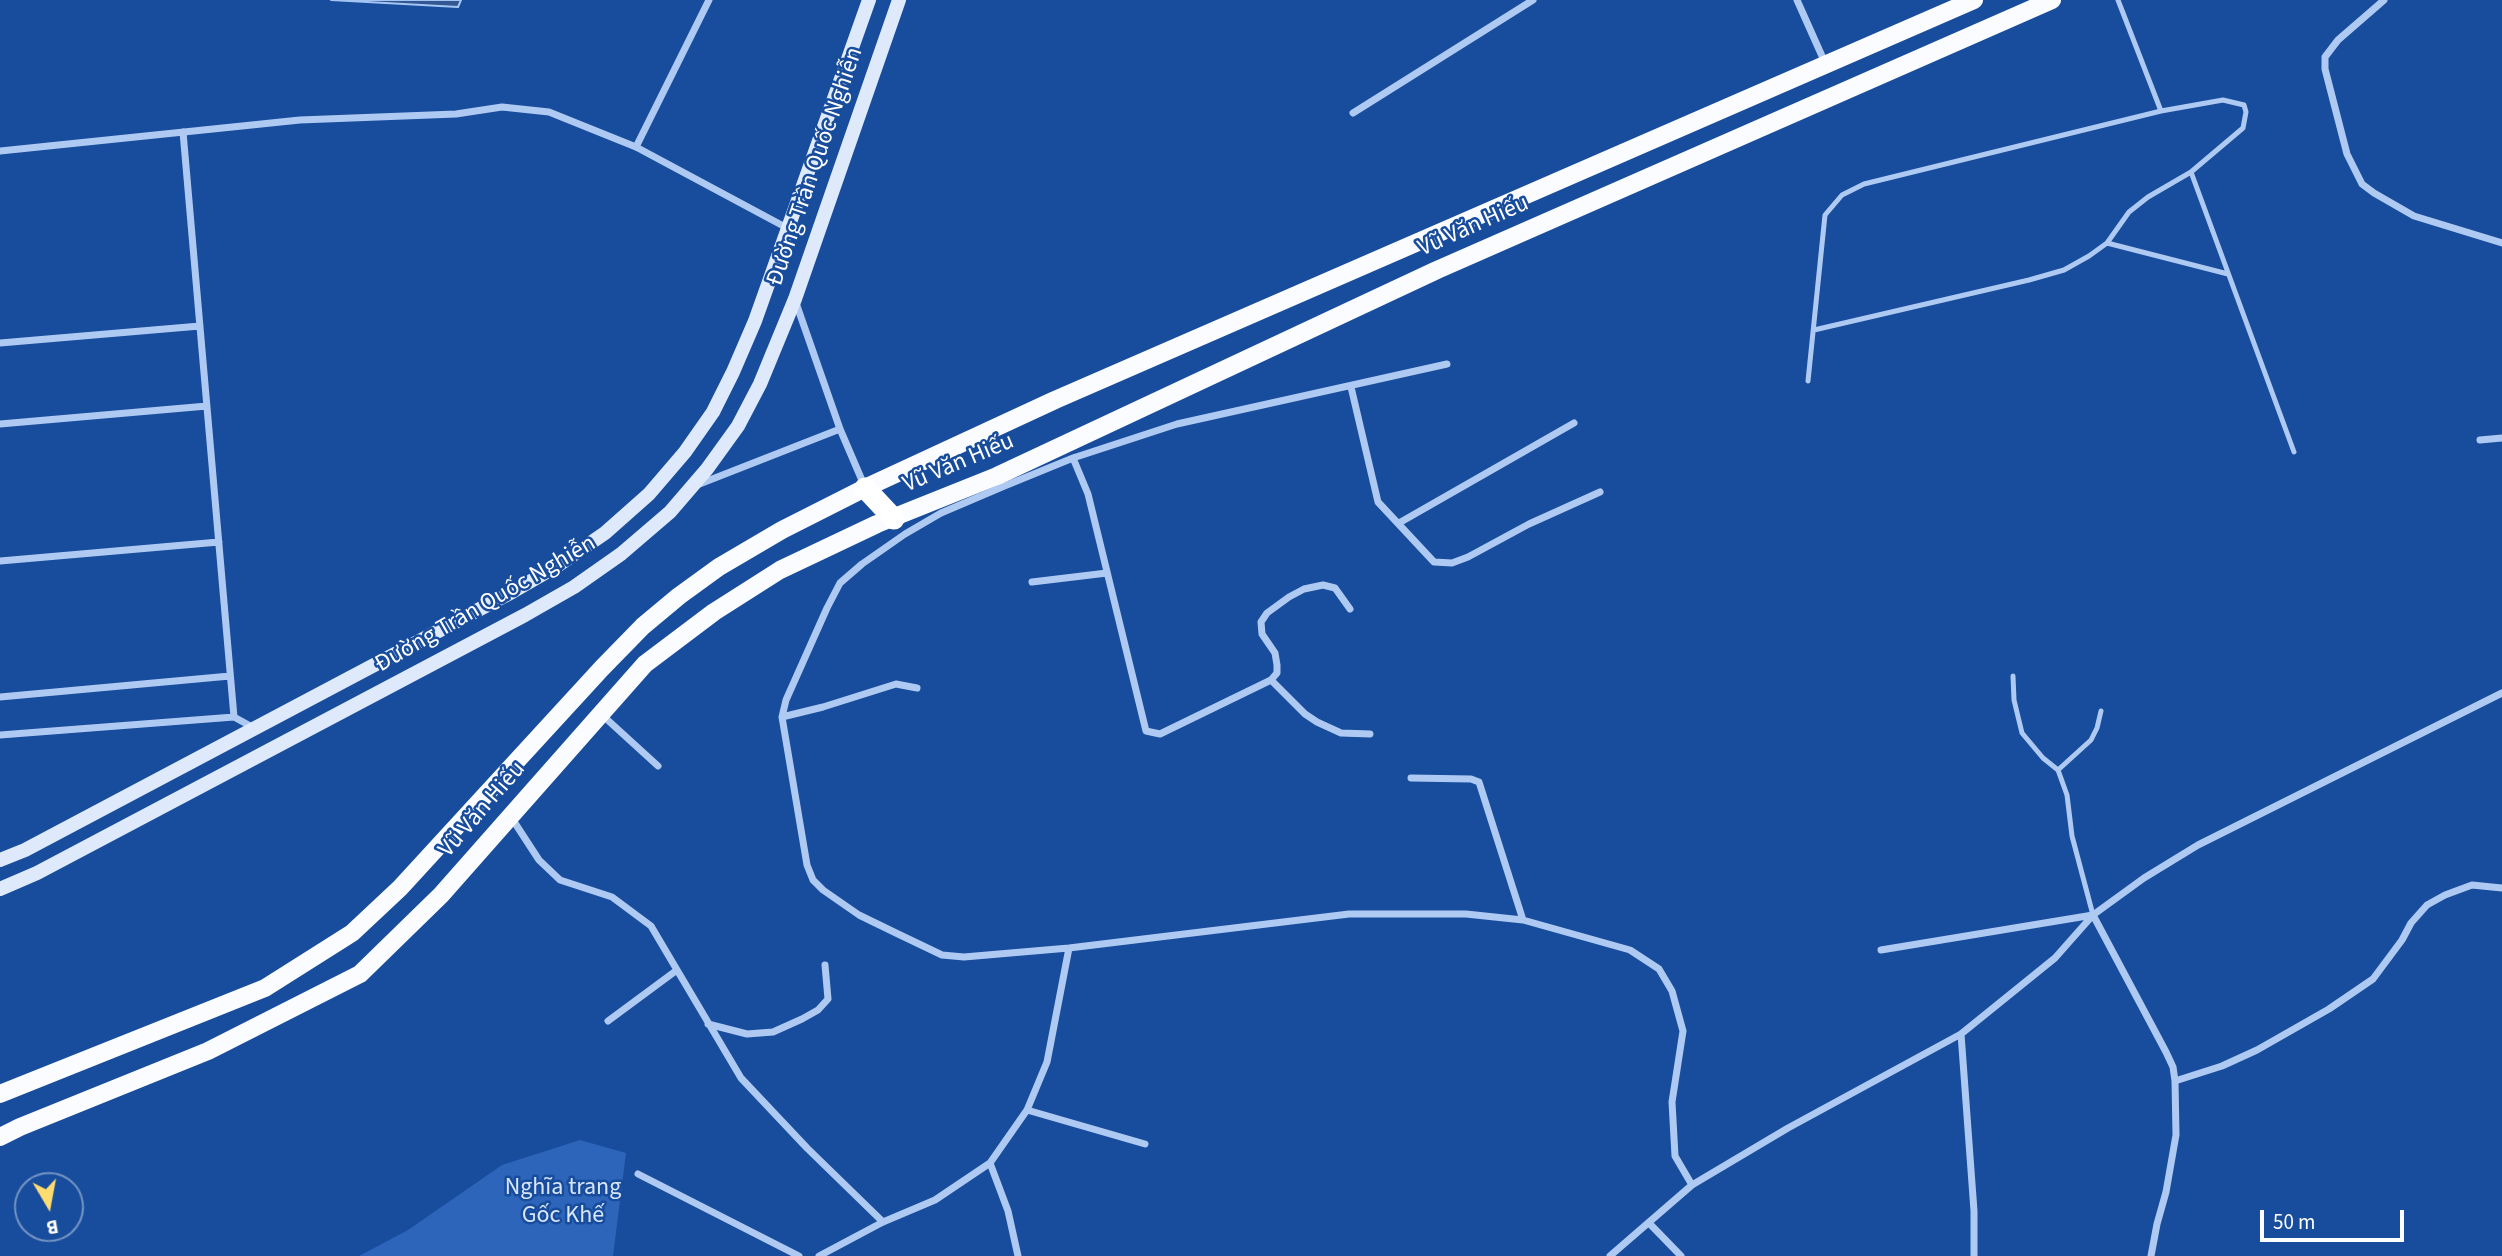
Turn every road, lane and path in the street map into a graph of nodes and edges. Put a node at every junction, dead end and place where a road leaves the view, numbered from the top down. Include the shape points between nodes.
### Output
1 (709, 0) edge
2 (869, 0) edge
3 (899, 0) edge
4 (1534, 0) edge
5 (1797, 0) edge
6 (1974, 0) edge
7 (2052, 0) edge
8 (2118, 0) edge
9 (2384, 0) edge
10 (1826, 66) junction
11 (2161, 111) junction
12 (1353, 113) dead end
13 (183, 132) junction
14 (636, 147) junction
15 (0, 151) edge
16 (2191, 173) junction
17 (789, 229) junction
18 (2107, 243) junction
19 (2502, 243) edge
20 (2228, 274) junction
21 (795, 299) junction
22 (200, 326) junction
23 (1814, 330) junction
24 (0, 343) edge
25 (1447, 364) dead end
26 (1808, 381) dead end
27 (1351, 387) junction
28 (207, 406) junction
29 (1574, 423) dead end
30 (0, 424) edge
31 (840, 429) junction
32 (2502, 438) edge
33 (2480, 440) dead end
34 (2294, 452) dead end
35 (1073, 458) junction
36 (999, 482) junction
37 (691, 488) junction
38 (865, 488) junction
39 (1600, 492) dead end
40 (894, 519) junction
41 (1399, 523) junction
42 (219, 542) junction
43 (0, 561) edge
44 (1107, 573) junction
45 (1032, 582) dead end
46 (1350, 609) dead end
47 (230, 676) junction
48 (2013, 676) dead end
49 (1270, 680) junction
50 (917, 688) dead end
51 (2502, 693) edge
52 (0, 696) edge
53 (2101, 711) dead end
54 (601, 714) junction
55 (782, 717) junction
56 (234, 718) junction
57 (255, 728) junction
58 (1370, 734) dead end
59 (0, 735) edge
60 (273, 748) junction
61 (657, 766) dead end
62 (2058, 770) junction
63 (1411, 778) dead end
64 (511, 817) junction
65 (0, 860) edge
66 (2502, 888) edge
67 (0, 889) edge
68 (2092, 915) junction
69 (1523, 920) junction
70 (1069, 948) junction
71 (1881, 950) dead end
72 (825, 965) dead end
73 (677, 970) junction
74 (608, 1021) dead end
75 (708, 1024) junction
76 (1961, 1034) junction
77 (2175, 1081) junction
78 (0, 1094) edge
79 (1027, 1110) junction
80 (0, 1137) edge
81 (1145, 1144) dead end
82 (990, 1163) junction
83 (638, 1174) dead end
84 (1692, 1185) junction
85 (883, 1222) junction
86 (1649, 1223) junction
87 (799, 1256) edge
88 (819, 1256) edge
89 (1018, 1256) edge
90 (1610, 1256) edge
91 (1681, 1256) edge
92 (1974, 1256) edge
93 (2151, 1256) edge

1 - 14 street
2 - 17 main road, Đường Trần Quốc Nghiễn
3 - 21 main road, Đường Trần Quốc Nghiễn
4 - 12 street
5 - 10 street
6 - 10 main road, Vũ Văn Hiếu
7 - 36 main road, Vũ Văn Hiếu via 1425,275
8 - 11 lane
9 - 19 street via 2325,57 2347,153 2357,174 2374,193 2414,216
10 - 38 main road, Vũ Văn Hiếu via 1068,394
11 - 16 lane via 2223,100 2244,105 2243,128
11 - 23 lane via 1864,184 1842,195 1825,215
13 - 14 street via 502,107 549,112
13 - 15 street
13 - 22 street
14 - 17 street
16 - 18 lane via 2129,212
16 - 20 lane
17 - 57 main road, Đường Trần Quốc Nghiễn via 755,321 713,412 649,494 605,533 557,566
18 - 20 lane
18 - 23 lane via 2064,270
20 - 34 lane
21 - 31 street
21 - 37 main road, Đường Trần Quốc Nghiễn via 738,426
22 - 24 street
22 - 28 street
23 - 26 lane
25 - 27 street
27 - 35 street via 1177,424
27 - 41 street via 1378,502
28 - 30 street
28 - 42 street
29 - 41 street
31 - 37 street
31 - 38 street
32 - 33 street
35 - 36 street
35 - 44 street via 1088,494
36 - 40 main road, Vũ Văn Hiếu
36 - 55 street via 905,534 841,583
37 - 60 main road, Đường Trần Quốc Nghiễn via 621,554 574,587
38 - 40 highway
38 - 78 main road, Vũ Văn Hiếu via 719,567 643,626 400,888 352,933 265,988
39 - 41 street via 1452,563 1434,562
40 - 54 main road, Vũ Văn Hiếu via 780,570 714,612 645,664
42 - 43 street
42 - 47 street
44 - 45 street
44 - 49 street via 1146,731 1160,734
46 - 49 street via 1335,588 1323,585 1304,589 1267,613 1261,622 1262,634 1277,664 1277,673
47 - 52 street
47 - 56 street
48 - 62 lane via 2022,733
49 - 58 street via 1317,722 1341,733
50 - 55 street via 896,684
51 - 68 street via 2198,845
53 - 62 lane via 2091,740
54 - 61 street
54 - 64 main road, Vũ Văn Hiếu
55 - 70 street via 807,865 823,890 859,915 942,955
56 - 57 street
56 - 59 street
57 - 60 main road
57 - 65 main road, Đường Trần Quốc Nghiễn
60 - 67 main road, Đường Trần Quốc Nghiễn
62 - 68 lane
63 - 69 street via 1479,782
64 - 73 street via 539,860 560,880 612,897 642,917
64 - 80 main road, Vũ Văn Hiếu via 441,895 360,974 208,1051
66 - 77 street via 2472,885 2427,905 2373,979 2257,1050
68 - 71 street
68 - 76 street via 2055,958
68 - 77 street via 2166,1052
69 - 70 street via 1466,914 1349,914
69 - 84 street via 1630,950 1659,969 1672,990 1683,1031 1672,1102 1675,1156
70 - 79 street via 1047,1062
72 - 75 street via 828,999 802,1019 773,1032 747,1034
73 - 74 street
73 - 75 street
75 - 85 street via 741,1078
76 - 84 street
76 - 92 street
77 - 93 street via 2176,1135
79 - 81 street
79 - 82 street
82 - 85 street via 935,1200
82 - 89 street
83 - 87 street
84 - 86 street
85 - 88 street
86 - 90 street
86 - 91 street

